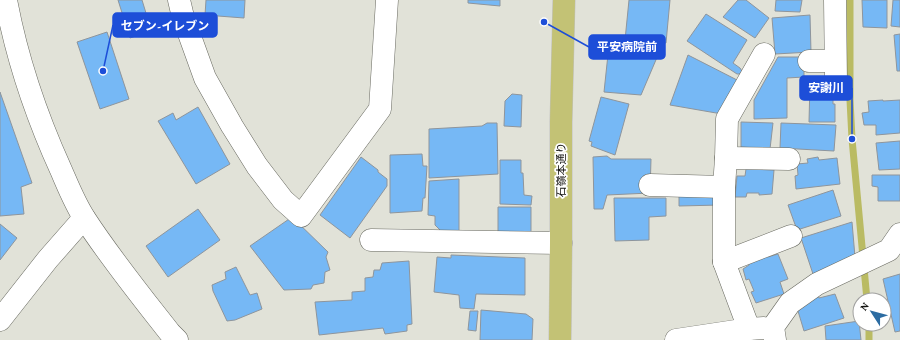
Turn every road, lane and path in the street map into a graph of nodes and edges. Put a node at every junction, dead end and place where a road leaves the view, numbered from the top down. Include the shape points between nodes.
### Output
1 (6, 0) edge
2 (179, 0) edge
3 (387, 0) edge
4 (564, 0) edge
5 (835, 0) edge
6 (764, 54) dead end
7 (808, 61) dead end
8 (835, 61) junction
9 (836, 82) dead end
10 (726, 158) junction
11 (790, 159) dead end
12 (650, 185) dead end
13 (724, 187) junction
14 (84, 218) junction
15 (900, 234) edge
16 (791, 236) dead end
17 (371, 240) dead end
18 (561, 243) junction
19 (724, 262) junction
20 (0, 320) edge
21 (750, 329) junction
22 (774, 334) edge
23 (177, 340) edge
24 (560, 340) edge
25 (676, 340) edge

1 - 14 street via 17,51 33,101 48,141
2 - 3 street via 205,78 232,126 257,166 283,200 301,216 380,109
4 - 18 main road, 石嶺本通り
5 - 8 street
6 - 10 street via 727,119
7 - 8 street
8 - 9 street
10 - 11 street
10 - 13 street
12 - 13 street
13 - 19 street
14 - 20 street
14 - 23 street via 125,277
15 - 22 street via 889,250 817,284 790,303
16 - 19 street
17 - 18 street
18 - 24 main road, 石嶺本通り
19 - 21 street
21 - 22 street
21 - 25 street

